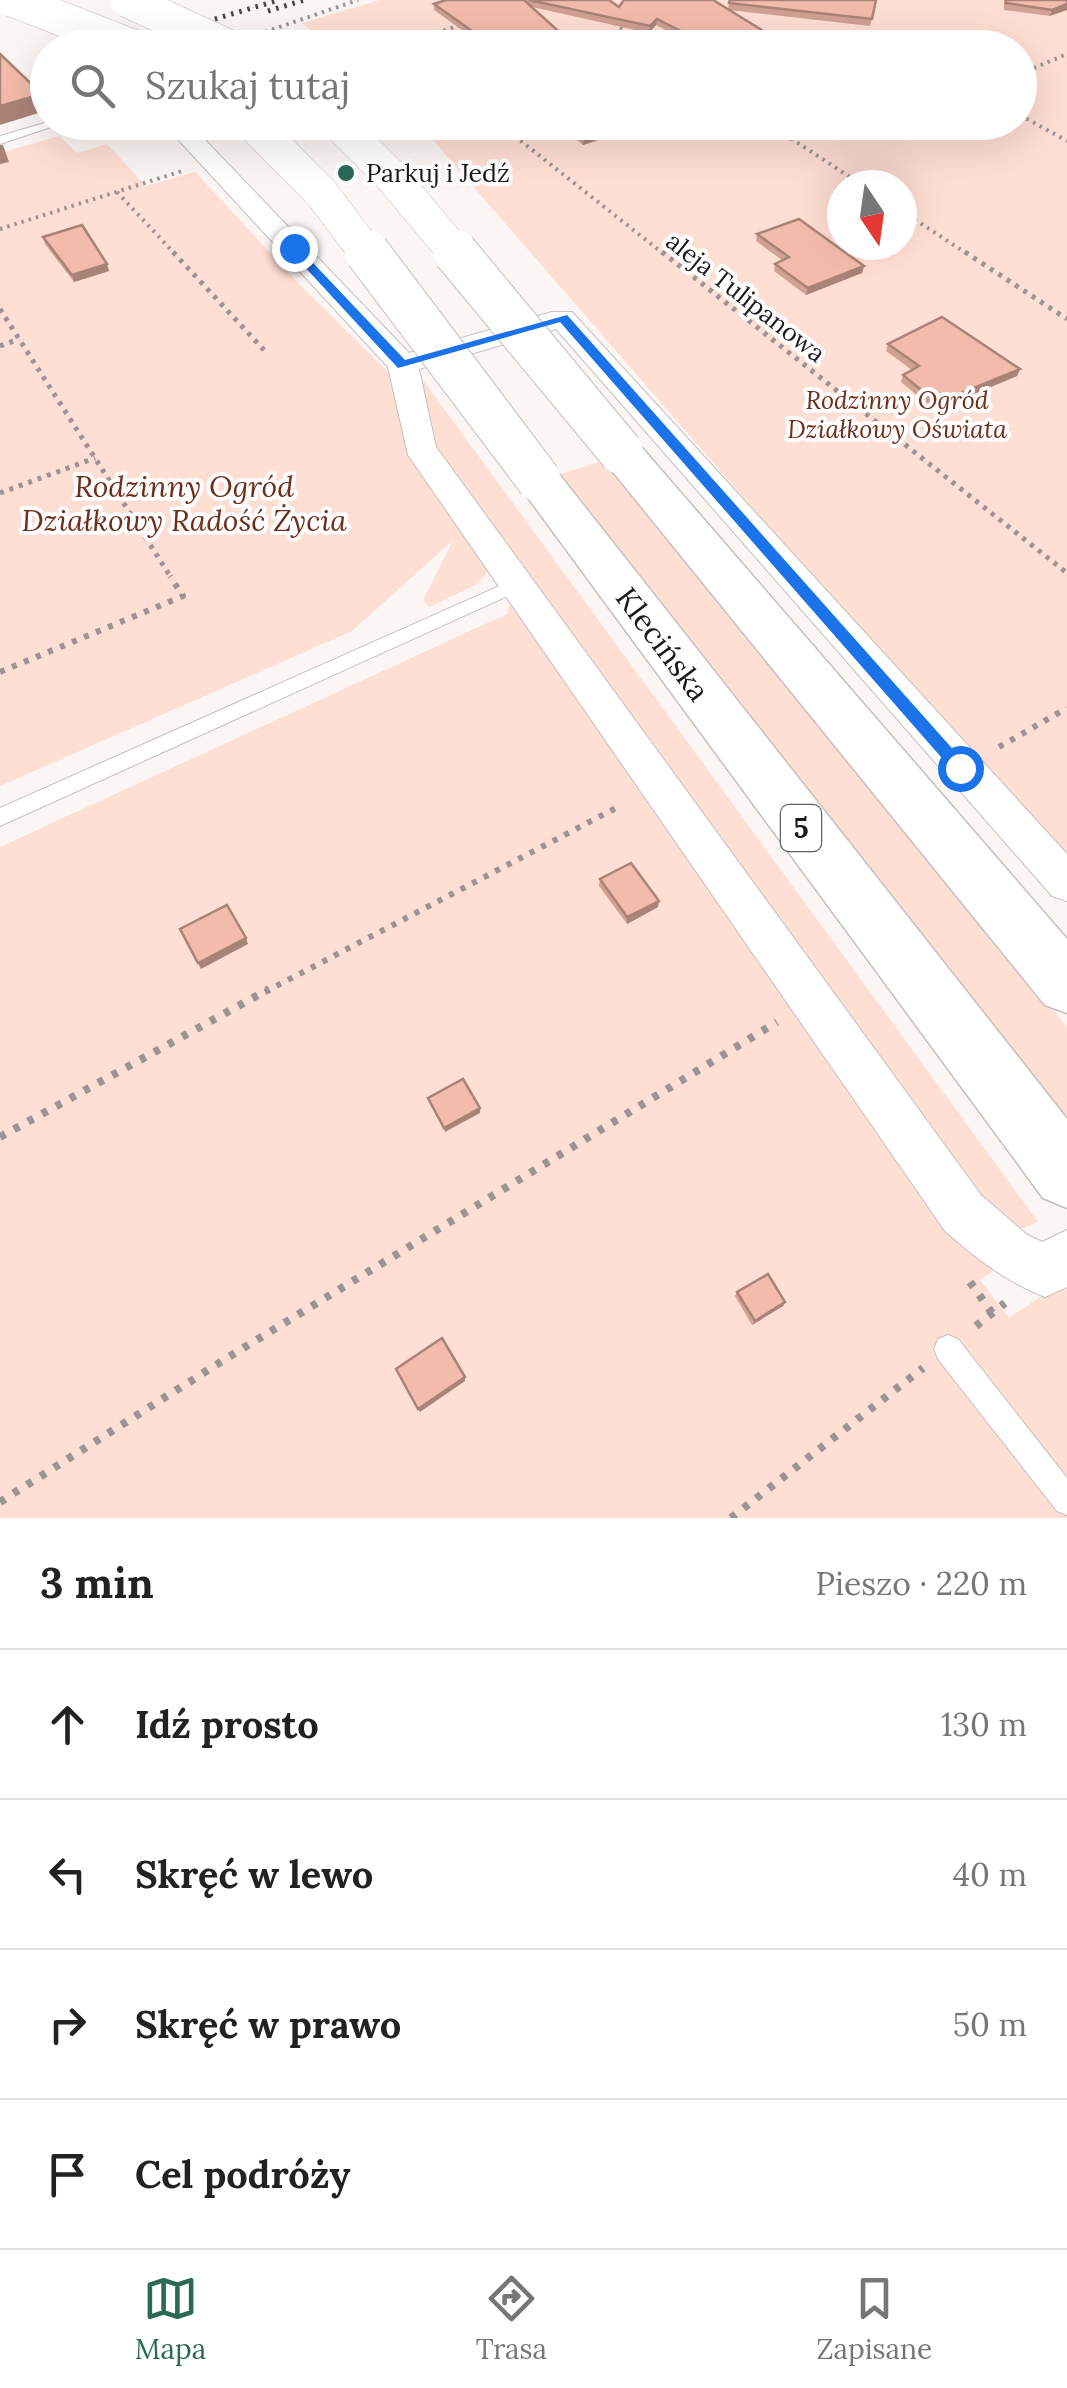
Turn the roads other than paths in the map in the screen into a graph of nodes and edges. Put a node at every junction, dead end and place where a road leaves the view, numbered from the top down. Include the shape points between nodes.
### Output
1 (10, 0) edge
2 (127, 0) edge
3 (0, 4) edge
4 (89, 30) edge
5 (209, 30) edge
6 (30, 131) edge
7 (0, 140) edge
8 (191, 140) edge
9 (269, 140) edge
10 (355, 140) edge
11 (403, 365) junction
12 (515, 585) junction
13 (0, 817) edge
14 (1067, 883) edge
15 (1067, 985) edge
16 (1067, 1174) edge
17 (1056, 1263) edge
18 (948, 1348) road end
19 (1067, 1501) edge

1 - 3 lane
1 - 4 main road, bridge
2 - 5 main road, bridge
6 - 7 lane
8 - 11 street
9 - 16 main road, Klecińska / 5, bridge via 324,196
10 - 15 main road, bridge
11 - 12 street via 420,448
11 - 14 street via 562,318
12 - 13 lane
12 - 17 street via 964,1213 1008,1252
18 - 19 lane

